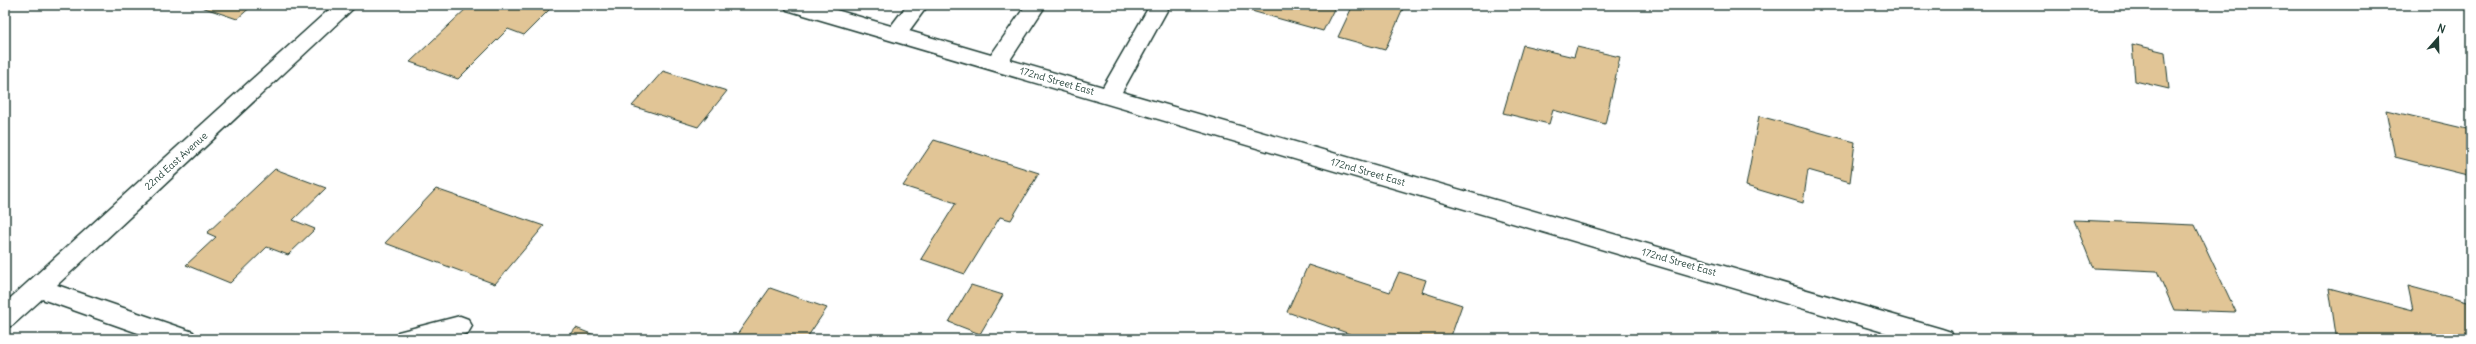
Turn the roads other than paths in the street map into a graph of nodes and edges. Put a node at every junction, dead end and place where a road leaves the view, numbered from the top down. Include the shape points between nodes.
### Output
1 (347, 5) edge
2 (797, 5) edge
3 (918, 5) edge
4 (1036, 5) edge
5 (1160, 5) edge
6 (896, 34) junction
7 (996, 64) junction
8 (1109, 96) junction
9 (38, 288) junction
10 (5, 318) edge
11 (460, 326) dead end
12 (184, 339) edge
13 (407, 339) edge
14 (1942, 339) edge

1 - 9 street, 22nd East Avenue
2 - 6 street, 172nd Street East
3 - 6 street
4 - 7 street
5 - 8 street
6 - 7 street, 172nd Street East
7 - 8 street, 172nd Street East
8 - 14 street, 172nd Street East
9 - 10 street, 22nd East Avenue
9 - 12 street
11 - 13 street

